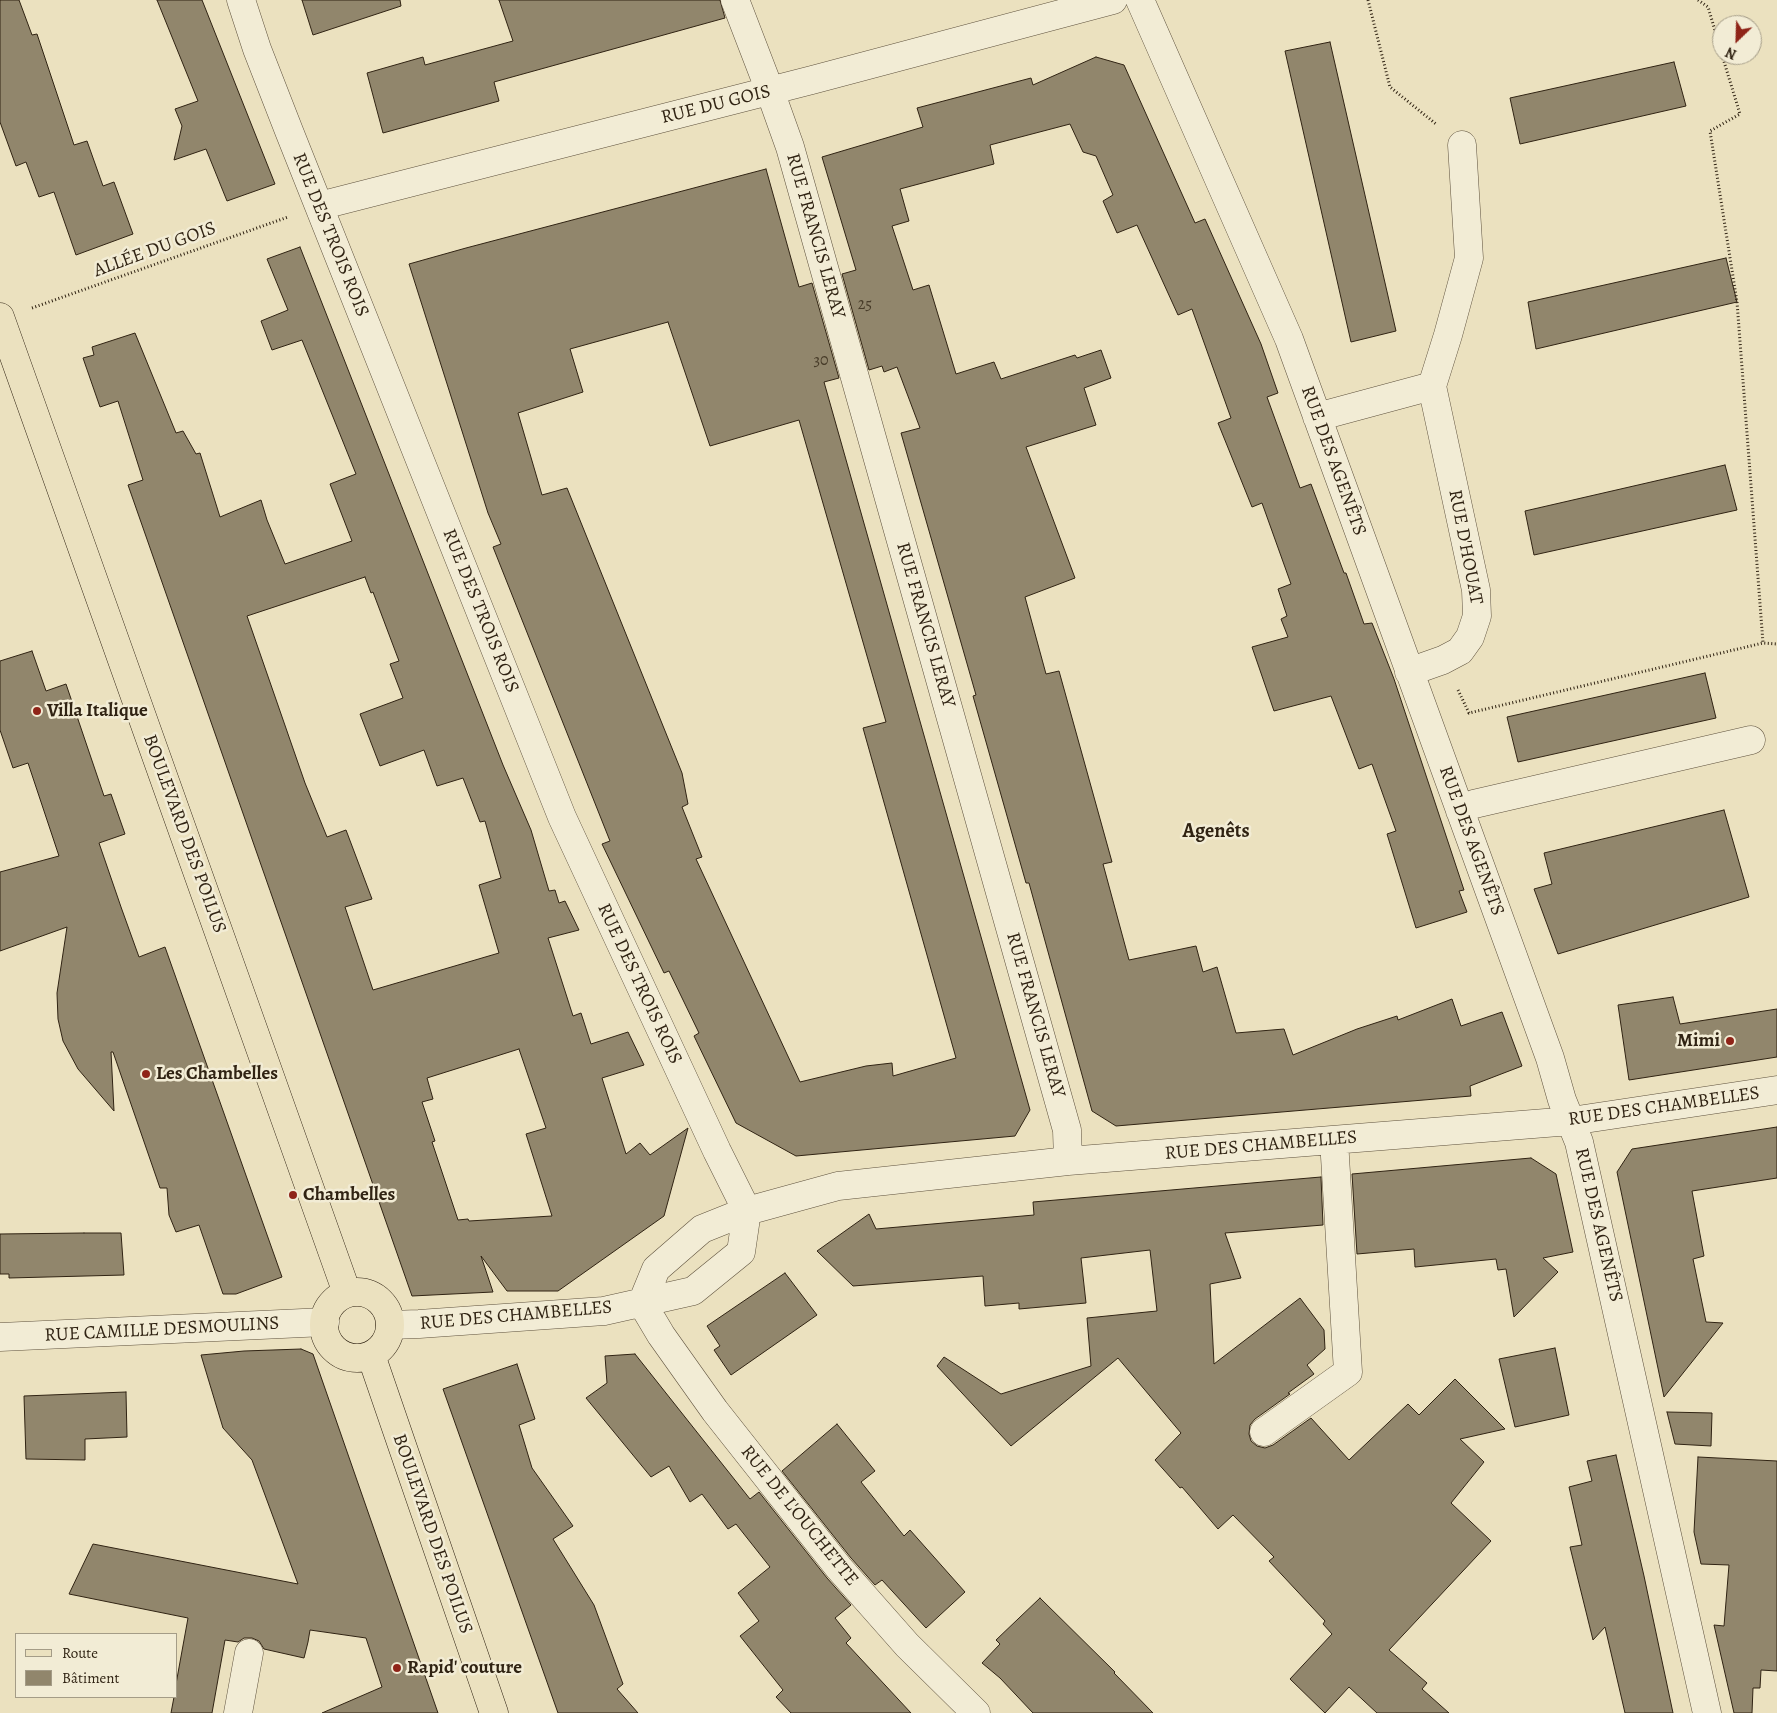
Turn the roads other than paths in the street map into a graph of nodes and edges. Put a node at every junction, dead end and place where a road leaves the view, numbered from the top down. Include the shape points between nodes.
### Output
1 (241, 0) edge
2 (735, 0) edge
3 (1113, 0) edge
4 (1140, 0) edge
5 (770, 91) junction
6 (1462, 144) road end
7 (319, 206) junction
8 (0, 318) edge
9 (1432, 386) junction
10 (1317, 417) junction
11 (1409, 672) junction
12 (1751, 740) dead end
13 (1460, 811) junction
14 (1777, 1090) edge
15 (1572, 1121) junction
16 (1334, 1140) junction
17 (1068, 1161) junction
18 (747, 1211) junction
19 (347, 1293) junction
20 (642, 1303) junction
21 (325, 1322) junction
22 (390, 1324) junction
23 (0, 1337) edge
24 (371, 1355) junction
25 (1264, 1432) dead end
26 (249, 1653) dead end
27 (238, 1713) edge
28 (494, 1713) edge
29 (976, 1713) edge
30 (1707, 1713) edge

1 - 7 street, RUE DES TROIS ROIS
2 - 5 street, RUE FRANCIS LERAY
3 - 5 street, RUE DU GOIS
4 - 10 street, RUE DES AGENÊTS via 1289,339
5 - 7 street, RUE DU GOIS
5 - 17 street, RUE FRANCIS LERAY via 790,147 1065,1120
6 - 9 street, RUE D'HOUAT via 1469,258
7 - 18 street, RUE DES TROIS ROIS via 562,817
8 - 19 main road, BOULEVARD DES POILUS
9 - 10 street
9 - 11 street, RUE D'HOUAT via 1476,590 1477,616 1470,637 1460,651
10 - 11 street, RUE DES AGENÊTS
11 - 13 street, RUE DES AGENÊTS
12 - 13 street via 1474,804
13 - 15 street, RUE DES AGENÊTS
14 - 15 street, RUE DES CHAMBELLES
15 - 16 street, RUE DES CHAMBELLES
15 - 30 street, RUE DES AGENÊTS
16 - 17 street, RUE DES CHAMBELLES
16 - 25 street via 1348,1372
17 - 18 street, RUE DES CHAMBELLES via 838,1186
18 - 20 street, RUE DES CHAMBELLES via 702,1228 656,1269
18 - 20 street, RUE DES CHAMBELLES via 741,1252 693,1291
19 - 21 main road via 334,1302
19 - 22 main road via 368,1293 377,1298 384,1306
20 - 22 street, RUE DES CHAMBELLES via 604,1311
20 - 29 street, RUE DE L'OUCHETTE via 715,1411 839,1568 907,1645
21 - 23 street, RUE CAMILLE DESMOULINS
21 - 24 main road via 329,1341 343,1354 352,1357
22 - 24 main road via 385,1342
24 - 28 main road, BOULEVARD DES POILUS
26 - 27 street

